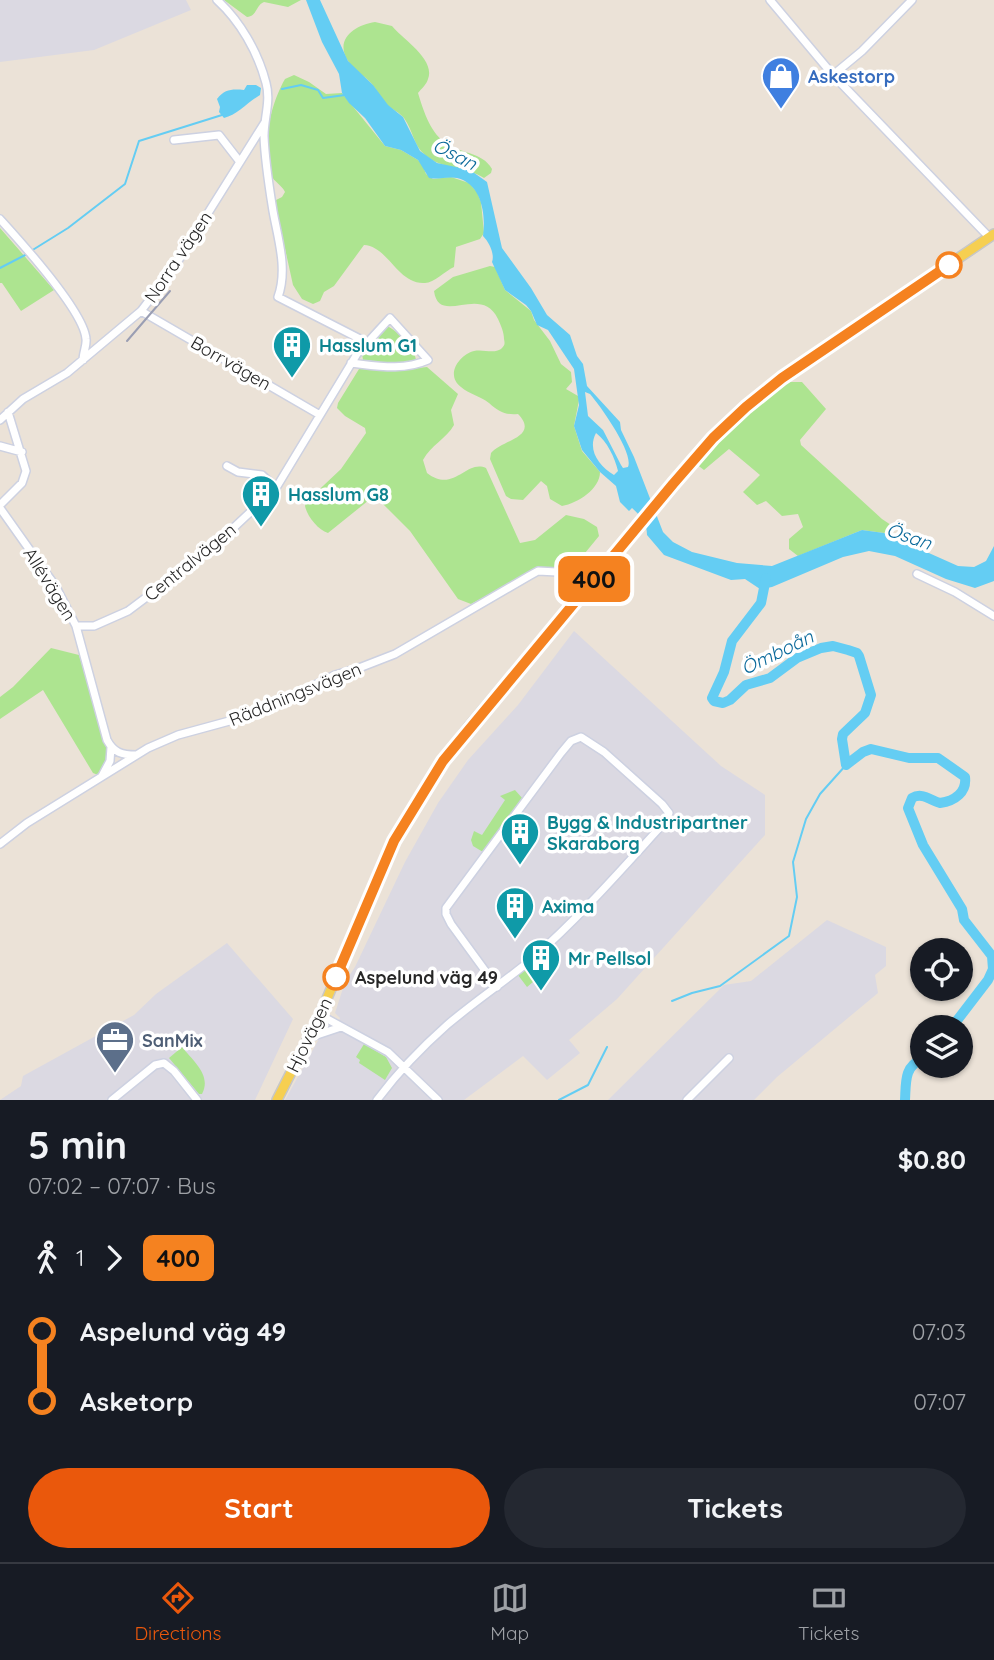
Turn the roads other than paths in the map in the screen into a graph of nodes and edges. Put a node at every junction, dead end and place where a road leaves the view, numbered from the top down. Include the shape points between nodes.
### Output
1 (217, 0) edge
2 (770, 0) edge
3 (912, 0) edge
4 (833, 75) junction
5 (265, 122) junction
6 (173, 140) dead end
7 (240, 162) junction
8 (0, 219) edge
9 (992, 236) edge
10 (141, 311) junction
11 (366, 342) junction
12 (83, 360) junction
13 (351, 363) junction
14 (8, 412) junction
15 (320, 415) junction
16 (0, 420) edge
17 (0, 446) edge
18 (22, 452) junction
19 (227, 466) dead end
20 (276, 488) junction
21 (0, 506) edge
22 (557, 572) dead end
23 (917, 574) dead end
24 (994, 616) edge
25 (76, 626) junction
26 (111, 747) junction
27 (137, 755) junction
28 (102, 776) junction
29 (0, 844) edge
30 (497, 987) junction
31 (320, 1015) junction
32 (341, 1027) junction
33 (308, 1038) junction
34 (729, 1058) dead end
35 (404, 1066) junction
36 (113, 1100) edge
37 (197, 1100) edge
38 (277, 1100) edge
39 (377, 1100) edge
40 (438, 1100) edge
41 (687, 1100) edge

1 - 5 street via 237,22 266,81
2 - 4 street
3 - 4 street
4 - 9 street
5 - 7 street, Norra vägen
5 - 11 street via 267,172 283,271 278,297
6 - 7 street via 219,135
7 - 10 street, Norra vägen
8 - 12 street via 51,278 82,326 86,339
9 - 31 main road, Hjovägen via 782,378 713,438 470,725 417,800 377,876
10 - 12 street, Norra vägen
10 - 15 street, Borrvägen
11 - 13 street, Centralvägen
11 - 13 street, Centralvägen via 390,318 428,359 400,367
12 - 14 street, Norra vägen
13 - 15 street, Centralvägen
14 - 16 street, Norra vägen
14 - 18 street, Allévägen
15 - 20 street, Centralvägen
17 - 18 street
18 - 21 street, Allévägen via 26,478
19 - 20 street via 262,475
20 - 25 street, Centralvägen via 212,548 128,611 94,626
21 - 25 street, Allévägen via 56,587
22 - 27 street, Räddningsvägen via 538,571 528,576 395,654 335,675 275,705 178,735
23 - 24 street
25 - 26 street, Allévägen
26 - 27 street via 122,755
26 - 28 street
27 - 28 street, Räddningsvägen
28 - 29 street, Räddningsvägen
30 - 30 street via 594,899 669,813 581,737 571,741 446,908 451,924
30 - 35 street via 448,1024
31 - 32 street
31 - 33 main road, Hjovägen
32 - 33 street
32 - 35 street
33 - 38 main road, Hjovägen
34 - 41 street
35 - 39 street
35 - 40 street
36 - 37 street via 155,1065 164,1063

